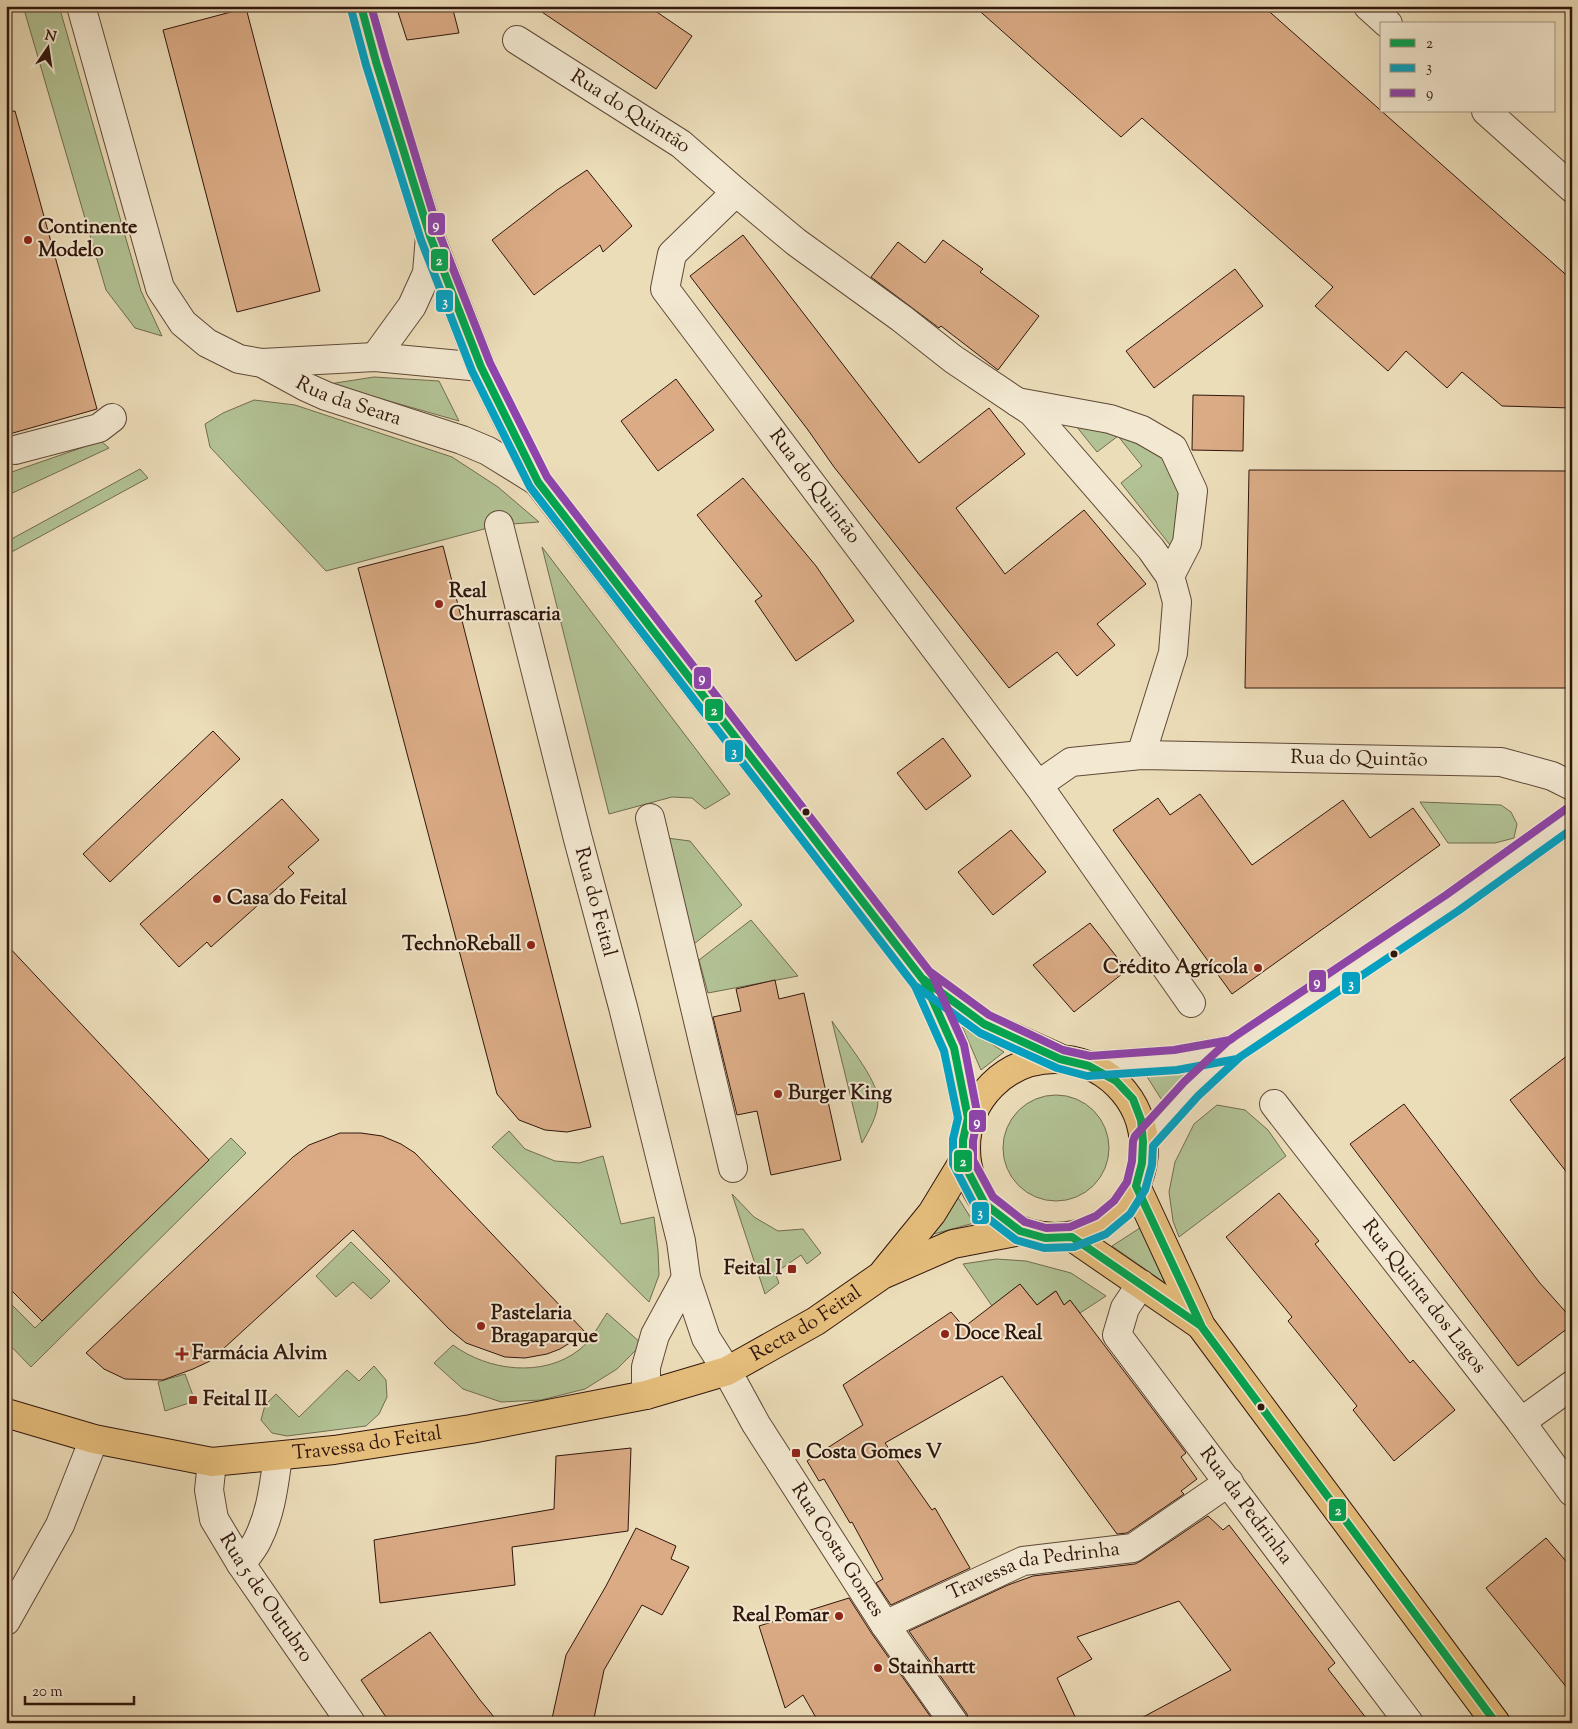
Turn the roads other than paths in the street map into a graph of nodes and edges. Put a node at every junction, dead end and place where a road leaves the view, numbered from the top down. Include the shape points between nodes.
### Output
1 (81, 6) edge
2 (361, 6) edge
3 (1368, 6) edge
4 (1386, 22) edge
5 (517, 40) dead end
6 (1487, 112) edge
7 (1572, 188) edge
8 (736, 192) junction
9 (430, 236) junction
10 (375, 357) junction
11 (262, 363) junction
12 (481, 367) junction
13 (1016, 401) junction
14 (112, 418) dead end
15 (15, 450) dead end
16 (538, 482) junction
17 (499, 525) dead end
18 (1170, 576) junction
19 (1140, 755) junction
20 (1038, 786) junction
21 (1572, 786) edge
22 (1572, 817) edge
23 (650, 818) dead end
24 (924, 981) junction
25 (1191, 1003) dead end
26 (1234, 1049) junction
27 (1060, 1058) junction
28 (1089, 1066) junction
29 (1274, 1104) dead end
30 (968, 1118) junction
31 (1143, 1142) junction
32 (963, 1162) junction
33 (733, 1168) dead end
34 (1136, 1186) junction
35 (1020, 1231) junction
36 (1072, 1237) junction
37 (882, 1275) junction
38 (686, 1278) junction
39 (1141, 1284) junction
40 (1201, 1326) junction
41 (727, 1371) junction
42 (1572, 1385) edge
43 (646, 1395) junction
44 (6, 1413) edge
45 (1521, 1422) junction
46 (94, 1439) junction
47 (278, 1456) junction
48 (212, 1462) junction
49 (1229, 1482) junction
50 (1572, 1492) edge
51 (241, 1564) junction
52 (6, 1621) edge
53 (885, 1625) junction
54 (351, 1723) edge
55 (954, 1723) edge
56 (1409, 1723) edge
57 (1496, 1723) edge

1 - 11 street via 160,288 183,323 207,342 239,359
2 - 9 main road
3 - 4 street
5 - 8 street, Rua do Quintão via 681,144
6 - 7 street
8 - 13 street, Rua do Quintão via 796,242 953,359
8 - 20 street, Rua do Quintão via 672,254 665,289
9 - 10 street via 427,274 412,306
9 - 12 main road
10 - 11 street, Rua da Seara
10 - 12 street, Rua da Seara
11 - 16 street, Rua da Seara via 326,396 488,451
12 - 16 main road
13 - 18 street, Rua do Quintão via 1032,412 1151,549
13 - 18 street, Rua do Quintão via 1110,419 1142,430 1173,448 1193,491 1187,543
14 - 15 street via 99,428
16 - 24 main road
17 - 38 street, Rua do Feital via 624,1007 681,1241
18 - 19 street, Rua do Quintão via 1177,602 1174,653
19 - 20 street, Rua do Quintão via 1071,762
19 - 21 street, Rua do Quintão via 1501,762 1552,776
20 - 25 street, Rua do Quintão
22 - 26 street, Recta do Feital via 1452,903
23 - 33 street
24 - 27 main road via 984,1024
24 - 30 main road via 954,1048
26 - 28 street, Recta do Feital via 1168,1060
26 - 31 street, Recta do Feital via 1190,1089
27 - 28 main road, Recta do Feital
27 - 30 main road, Recta do Feital via 1030,1060 1008,1071 988,1090
28 - 31 main road, Recta do Feital via 1116,1081 1133,1099 1141,1120
29 - 45 street, Rua Quinta dos Lagos
30 - 32 main road, Recta do Feital via 962,1140
31 - 34 main road, Recta do Feital
32 - 35 main road, Recta do Feital via 985,1204
32 - 37 main road, Recta do Feital via 932,1213
34 - 36 main road, Recta do Feital via 1122,1208 1101,1225
34 - 40 main road
35 - 36 main road, Recta do Feital via 1045,1238
35 - 37 main road, Recta do Feital via 953,1244
36 - 39 main road
37 - 41 main road, Recta do Feital via 816,1321
38 - 41 street, Rua do Feital via 706,1338
38 - 43 street via 655,1336 646,1367
39 - 40 main road
39 - 49 street, Rua da Pedrinha via 1124,1308 1117,1335
40 - 57 main road
41 - 43 main road, Travessa do Feital
41 - 53 street, Rua Costa Gomes via 756,1424
42 - 45 street
43 - 47 main road, Travessa do Feital via 471,1428
44 - 46 main road, Travessa do Feital
45 - 50 street, Rua Quinta dos Lagos
46 - 48 main road, Travessa do Feital
46 - 52 street via 60,1525
47 - 48 main road, Travessa do Feital
47 - 51 street via 269,1513 257,1542
48 - 51 street, Rua 5 de Outubro via 209,1490 214,1519
49 - 53 street, Travessa da Pedrinha via 1133,1548 1023,1561
49 - 56 street, Rua da Pedrinha
51 - 54 street, Rua 5 de Outubro
53 - 55 street, Rua Costa Gomes

